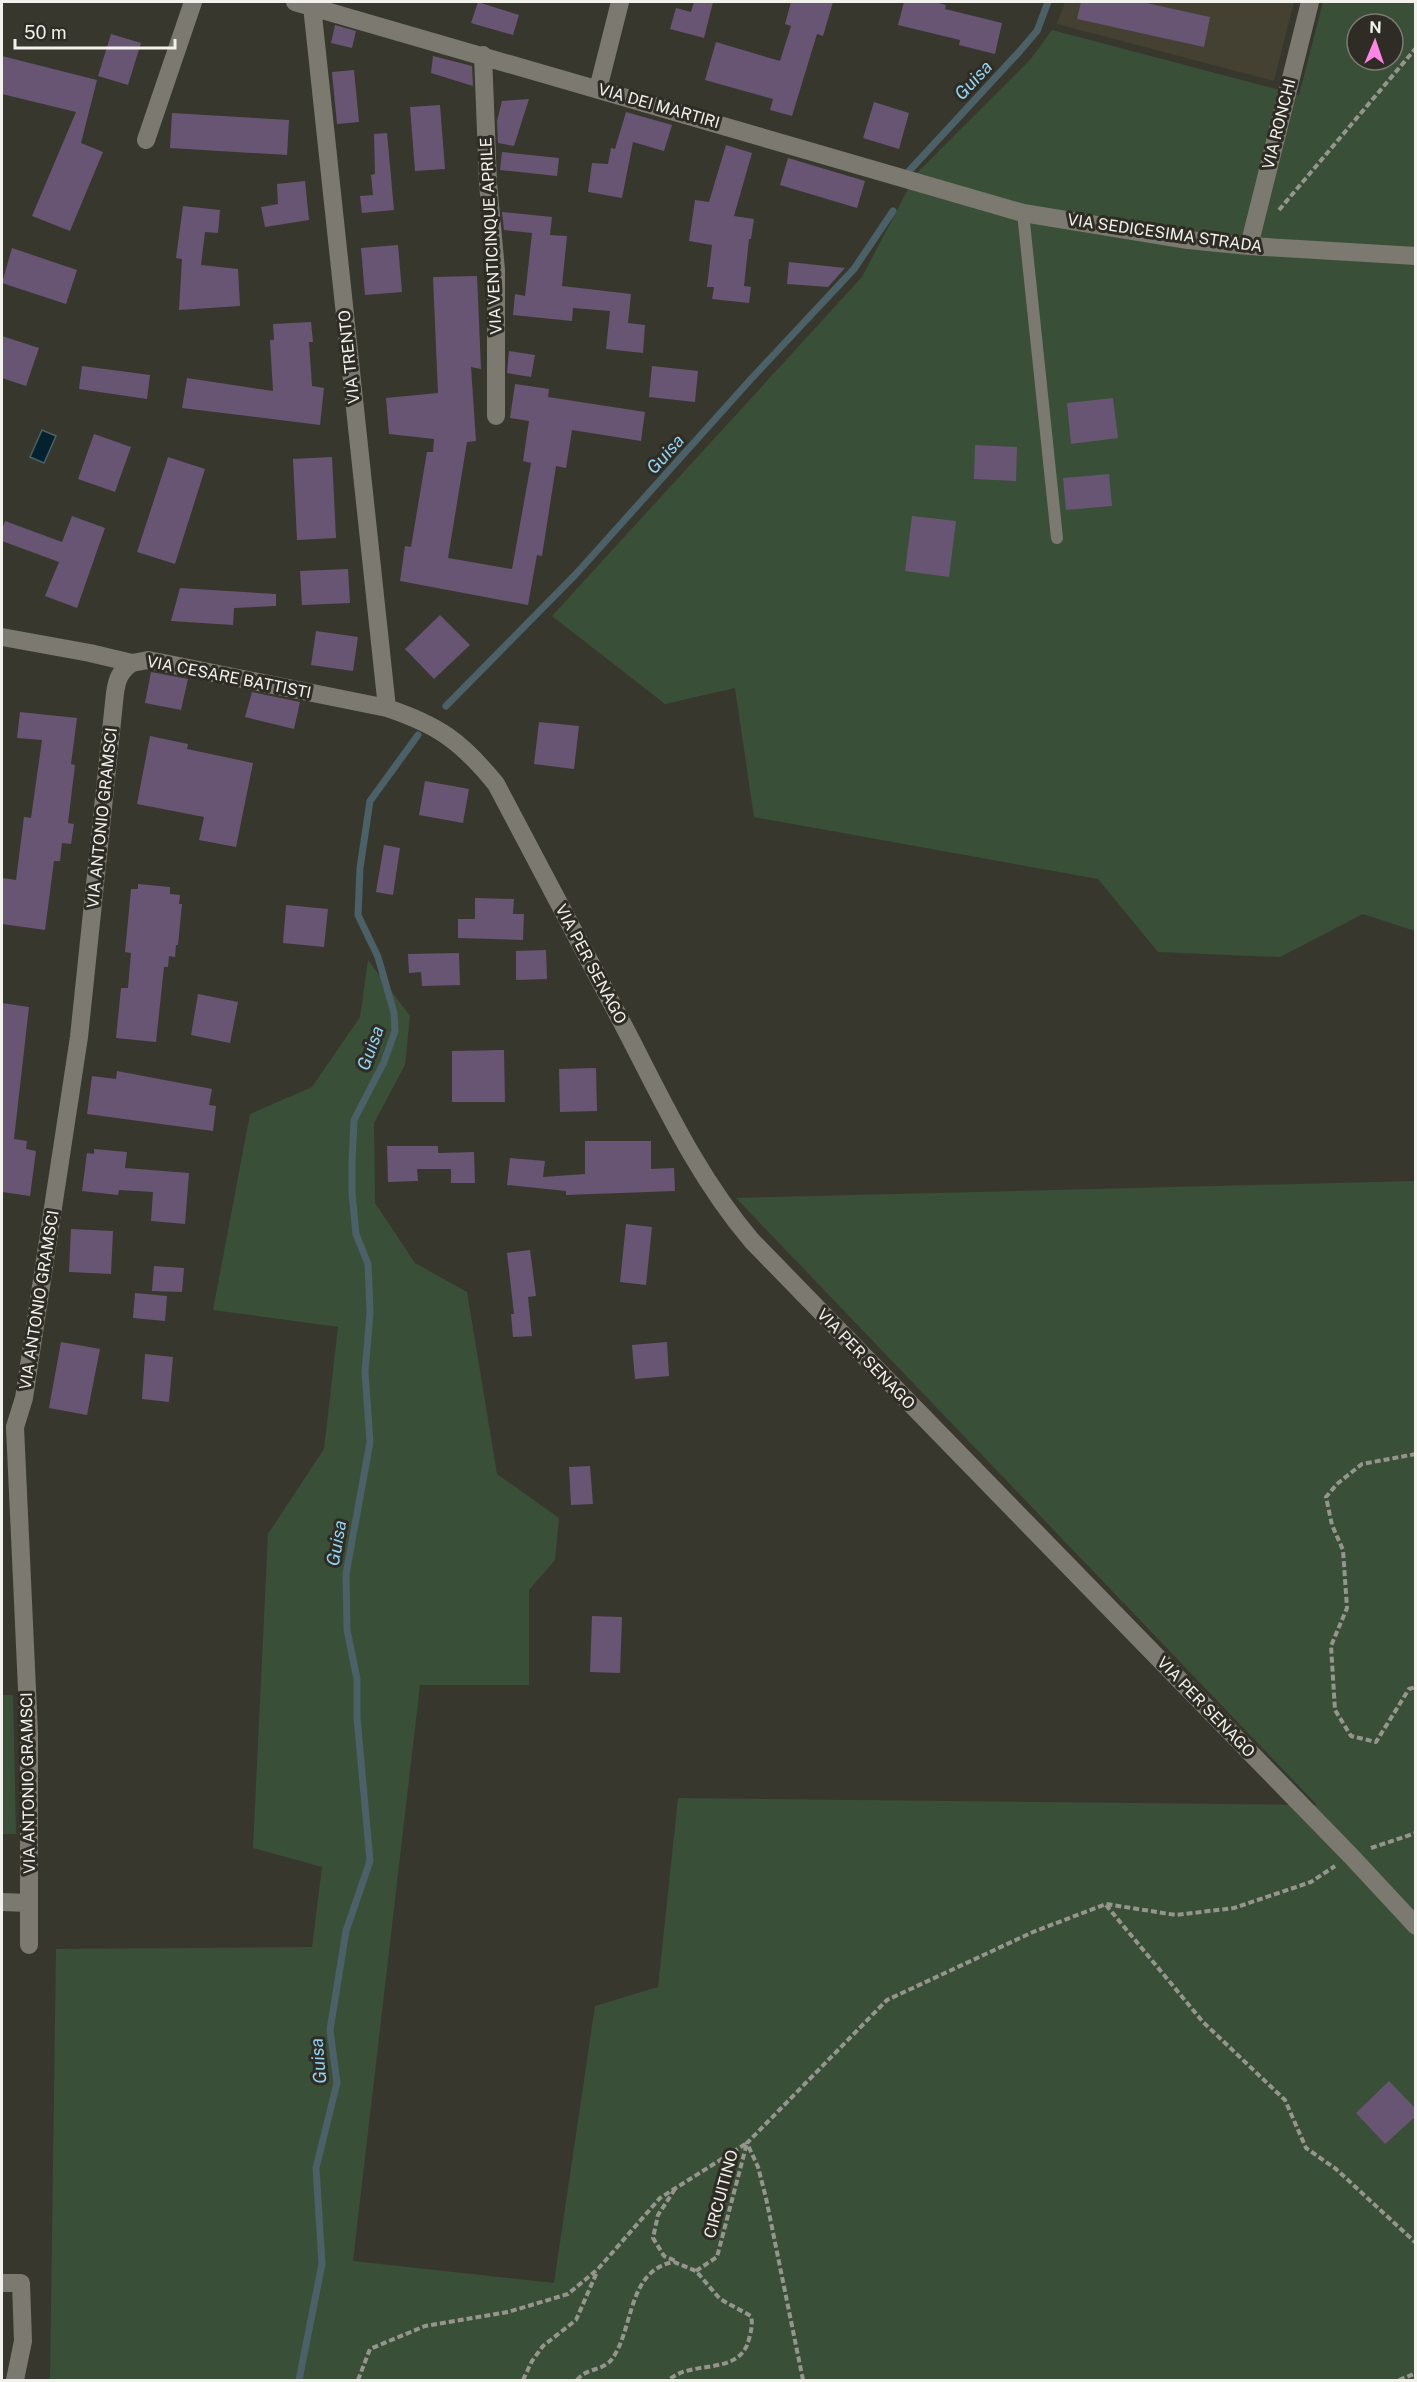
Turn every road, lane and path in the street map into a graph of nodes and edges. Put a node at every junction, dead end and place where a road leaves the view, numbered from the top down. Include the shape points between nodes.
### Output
1 (193, 2) edge
2 (620, 2) edge
3 (1310, 2) edge
4 (303, 4) edge
5 (361, 10) edge
6 (1416, 48) edge
7 (483, 55) junction
8 (598, 89) junction
9 (146, 140) dead end
10 (1023, 213) junction
11 (1272, 219) dead end
12 (1249, 246) junction
13 (1416, 256) edge
14 (496, 416) dead end
15 (1057, 538) dead end
16 (2, 637) edge
17 (132, 663) junction
18 (387, 708) junction
19 (420, 719) joint
20 (8, 1427) edge
21 (1416, 1454) edge
22 (1416, 1688) edge
23 (1416, 1833) edge
24 (1351, 1856) junction
25 (2, 1902) edge
26 (29, 1903) junction
27 (1106, 1905) junction
28 (1416, 1926) edge
29 (29, 1945) dead end
30 (747, 2143) junction
31 (676, 2187) junction
32 (1416, 2243) edge
33 (682, 2264) junction
34 (598, 2269) junction
35 (696, 2271) junction
36 (2, 2283) edge
37 (1416, 2373) edge
38 (15, 2380) edge
39 (358, 2380) edge
40 (522, 2380) edge
41 (578, 2380) edge
42 (669, 2380) edge
43 (803, 2380) edge
44 (1399, 2380) edge

1 - 9 street
2 - 8 street
3 - 12 street, VIA RONCHI
4 - 5 street, VIA DEI MARTIRI
4 - 18 street, VIA TRENTO
5 - 7 street, VIA DEI MARTIRI
6 - 11 path
7 - 8 street, VIA DEI MARTIRI
7 - 14 street, VIA VENTICINQUE APRILE via 496,270
8 - 10 street, VIA DEI MARTIRI
10 - 12 street, VIA SEDICESIMA STRADA
10 - 15 lane
12 - 13 street, VIA SEDICESIMA STRADA
16 - 17 street, VIA CESARE BATTISTI
17 - 18 street, VIA CESARE BATTISTI via 169,663
17 - 20 street, VIA ANTONIO GRAMSCI via 117,678 79,1037 24,1398
18 - 19 street, VIA CESARE BATTISTI
19 - 24 street, VIA PER SENAGO via 474,757 496,784 675,1124 727,1212
20 - 26 street, VIA ANTONIO GRAMSCI via 29,1733
21 - 22 path via 1362,1464 1326,1497 1343,1550 1347,1608 1331,1646 1335,1710 1351,1736 1376,1742 1409,1689
23 - 24 path
24 - 27 path via 1311,1882 1234,1908 1176,1915
24 - 28 street, VIA PER SENAGO
25 - 26 street
26 - 29 street, VIA ANTONIO GRAMSCI
27 - 30 path via 1033,1932 887,2000
27 - 32 path via 1203,2022 1285,2100 1306,2148 1336,2169
30 - 31 path
30 - 35 path, CIRCUITINO via 717,2257
30 - 43 path via 766,2198
31 - 33 path via 658,2215 653,2238 664,2256
31 - 34 path via 660,2198
33 - 35 path
33 - 41 path via 674,2262 656,2268 635,2296 621,2342 610,2361
34 - 39 path via 568,2294 508,2312 424,2326 370,2349
34 - 40 path via 576,2320 543,2346
35 - 42 path via 720,2299 751,2316 753,2324 747,2345 736,2359 675,2374
36 - 38 street via 21,2283 23,2341
37 - 44 path

